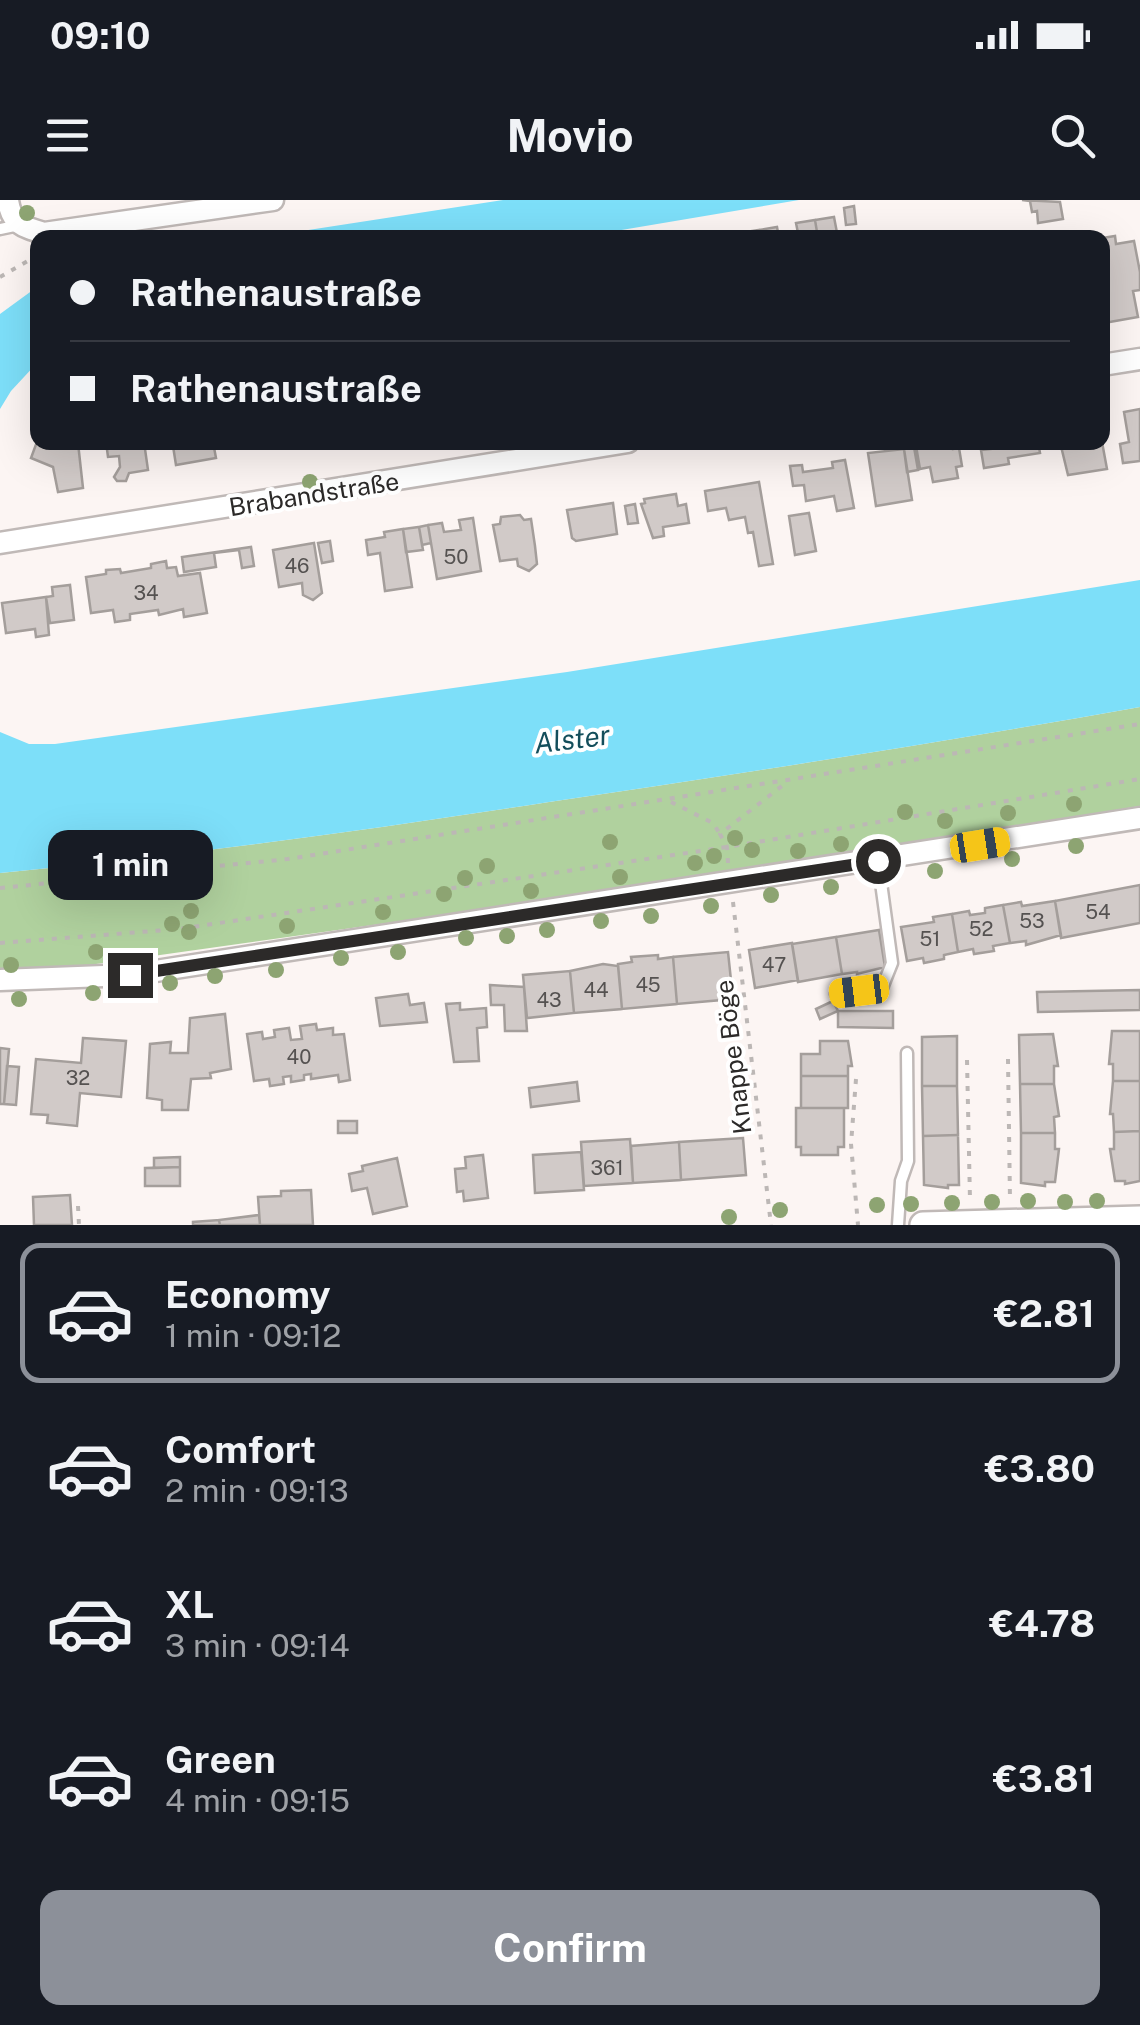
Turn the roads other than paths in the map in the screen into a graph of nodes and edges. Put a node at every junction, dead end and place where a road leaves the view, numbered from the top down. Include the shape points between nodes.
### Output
1 (8, 200) edge
2 (273, 200) edge
3 (10, 227) edge
4 (71, 230) edge
5 (1140, 359) edge
6 (1110, 364) edge
7 (578, 450) edge
8 (0, 542) edge
9 (1140, 818) edge
10 (878, 861) junction
11 (0, 980) edge
12 (836, 994) dead end
13 (907, 1053) dead end
14 (1140, 1219) edge
15 (1011, 1223) edge
16 (971, 1224) edge
17 (898, 1225) edge
18 (924, 1225) edge

1 - 3 street
2 - 4 street
5 - 6 street
7 - 8 street, Brabandstraße
9 - 10 street
10 - 11 street via 130,975
10 - 12 lane via 890,975 882,988
13 - 17 lane via 908,1161
14 - 15 street
15 - 16 street
16 - 18 street

